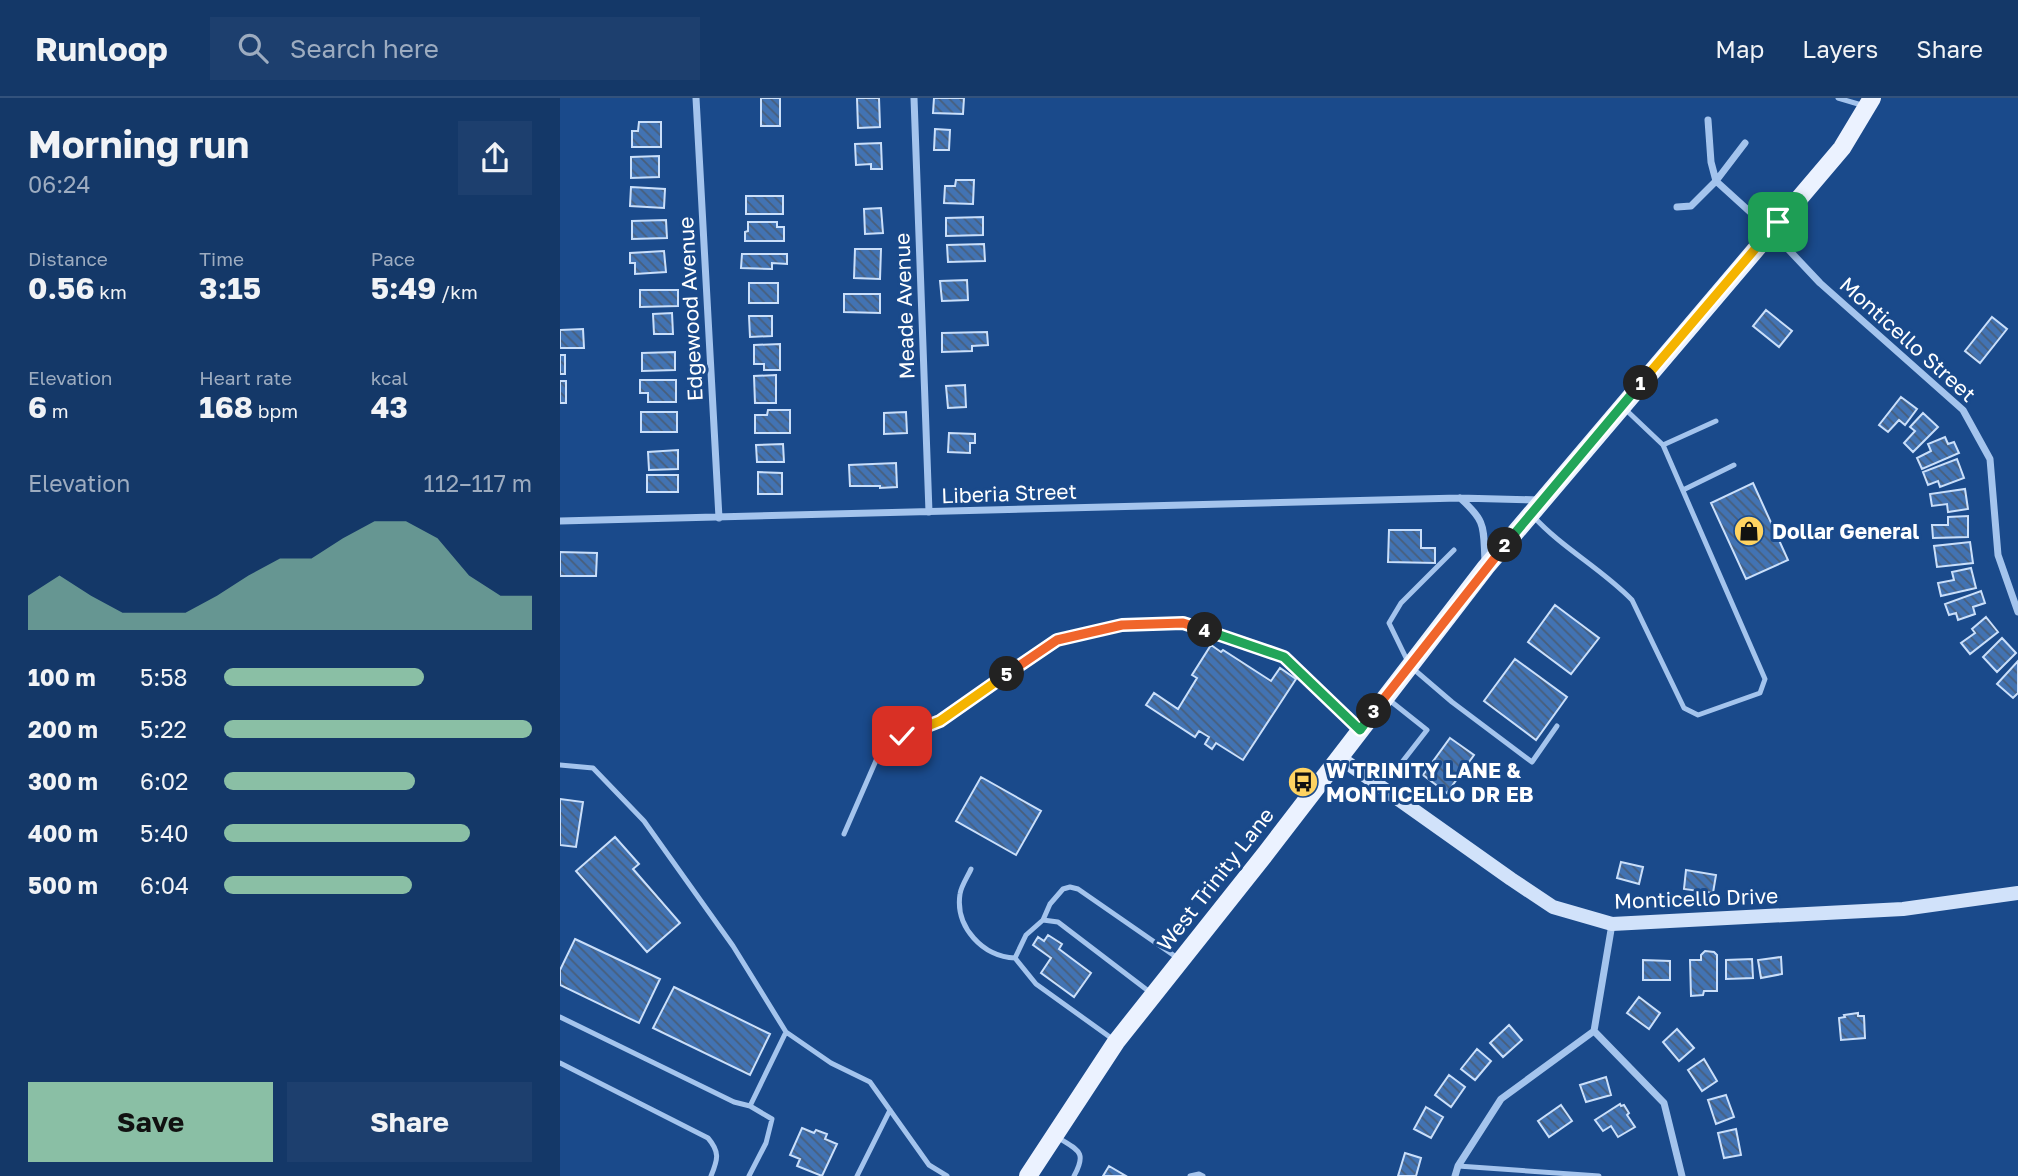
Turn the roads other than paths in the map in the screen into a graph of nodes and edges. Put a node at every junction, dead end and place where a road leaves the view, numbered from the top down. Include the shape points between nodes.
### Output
1 (696, 98) edge
2 (914, 98) edge
3 (1838, 98) edge
4 (1870, 102) edge
5 (1708, 120) dead end
6 (1745, 143) dead end
7 (1716, 181) junction
8 (1676, 207) dead end
9 (1771, 231) junction
10 (1622, 406) junction
11 (1716, 421) dead end
12 (1663, 445) junction
13 (1734, 465) dead end
14 (1682, 490) junction
15 (1459, 498) junction
16 (1543, 500) junction
17 (929, 512) junction
18 (1531, 514) junction
19 (719, 518) junction
20 (560, 521) edge
21 (1454, 550) dead end
22 (1486, 567) junction
23 (2018, 612) edge
24 (1410, 666) junction
25 (1385, 697) junction
26 (1558, 726) dead end
27 (1360, 730) junction
28 (1339, 757) junction
29 (560, 765) edge
30 (1399, 766) dead end
31 (844, 834) dead end
32 (971, 869) dead end
33 (2018, 893) edge
34 (1043, 920) junction
35 (1612, 925) junction
36 (1015, 958) junction
37 (1181, 961) junction
38 (1154, 995) junction
39 (560, 1017) edge
40 (1594, 1031) junction
41 (786, 1032) junction
42 (1116, 1042) junction
43 (560, 1063) edge
44 (750, 1106) junction
45 (890, 1110) junction
46 (1054, 1135) junction
47 (1458, 1166) junction
48 (711, 1176) edge
49 (750, 1176) edge
50 (858, 1176) edge
51 (947, 1176) edge
52 (1028, 1176) edge
53 (1074, 1176) edge
54 (1190, 1176) edge
55 (1203, 1176) edge
56 (1455, 1176) edge
57 (1599, 1176) edge
58 (1682, 1176) edge

1 - 19 street, Edgewood Avenue
2 - 17 street, Meade Avenue
3 - 4 lane
4 - 9 main road, West Trinity Lane via 1848,141
5 - 7 street
6 - 7 street
7 - 8 street via 1691,206
7 - 9 street, Monticello Street
9 - 10 main road, West Trinity Lane
9 - 23 street, Monticello Street via 1820,283 1963,410 1990,459 1998,555
10 - 12 lane
10 - 16 main road, West Trinity Lane
11 - 12 lane
12 - 14 lane
13 - 14 lane
14 - 18 lane via 1765,679 1760,693 1698,715 1684,708 1632,600
15 - 16 street, Liberia Street
15 - 17 street, Liberia Street
15 - 22 street via 1477,513 1483,527
16 - 18 main road, West Trinity Lane
17 - 19 street, Liberia Street
18 - 22 main road, West Trinity Lane
19 - 20 street, Liberia Street
21 - 24 lane via 1401,604 1389,623
22 - 24 main road, West Trinity Lane
24 - 25 main road, West Trinity Lane
24 - 26 lane via 1532,762
25 - 27 main road, West Trinity Lane
25 - 30 lane via 1427,730
27 - 28 main road, West Trinity Lane
27 - 31 lane via 1284,657 1183,623 1122,625 1057,640 940,721 902,736 888,733
28 - 35 street, Monticello Drive via 1553,907
28 - 37 main road, West Trinity Lane
29 - 41 lane via 593,768 644,821 733,946
32 - 36 lane via 960,894 962,921 975,941 991,953
33 - 35 street, Monticello Drive via 1903,909
34 - 36 lane via 1026,935
34 - 37 lane via 1063,889 1079,889
34 - 38 lane via 1059,922
35 - 40 street
36 - 42 lane via 1036,984
37 - 38 main road, West Trinity Lane
38 - 42 main road, West Trinity Lane
39 - 44 lane
40 - 47 street via 1501,1099
40 - 58 street via 1664,1102
41 - 44 lane
41 - 45 lane via 831,1063 870,1082
42 - 46 main road, West Trinity Lane
43 - 48 lane via 708,1138 716,1147
44 - 49 lane via 772,1119
45 - 50 lane
45 - 51 lane via 929,1165
46 - 52 main road, West Trinity Lane
46 - 53 lane via 1082,1156
47 - 56 street
47 - 57 lane
54 - 55 lane

